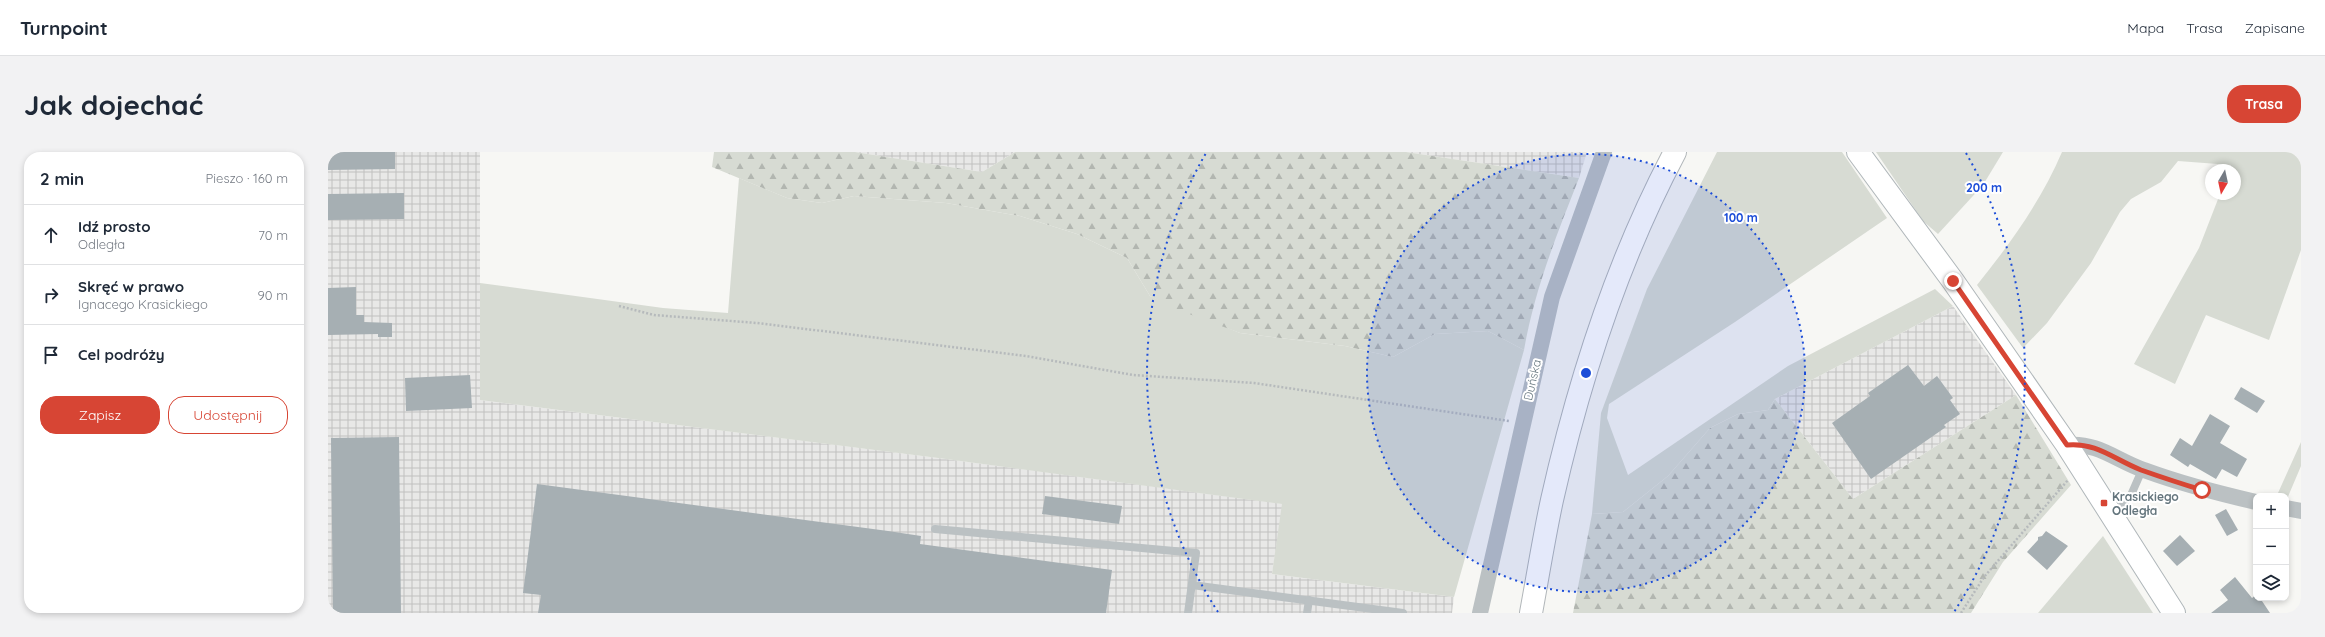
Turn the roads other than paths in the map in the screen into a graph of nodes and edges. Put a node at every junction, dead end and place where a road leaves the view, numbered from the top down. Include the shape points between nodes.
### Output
1 (1604, 152) edge
2 (1675, 152) edge
3 (1858, 152) edge
4 (2067, 445) junction
5 (2142, 470) junction
6 (2253, 501) edge
7 (2289, 509) edge
8 (2301, 511) edge
9 (2113, 517) junction
10 (935, 529) dead end
11 (1192, 585) junction
12 (1309, 600) junction
13 (1373, 611) edge
14 (1188, 613) edge
15 (1307, 613) edge
16 (1403, 613) edge
17 (1480, 613) edge
18 (1532, 613) edge
19 (2174, 613) edge

1 - 17 street, Duńska via 1558,277 1522,423
2 - 18 street via 1640,223 1612,293 1580,390 1552,500
3 - 4 street via 1953,281
4 - 5 street via 2081,444 2098,449
4 - 9 street
5 - 6 street via 2202,490
5 - 9 lane via 2131,495
7 - 8 street
9 - 19 street
10 - 11 lane via 1196,553
11 - 12 lane
11 - 14 lane
12 - 13 lane
12 - 15 lane
13 - 16 lane

